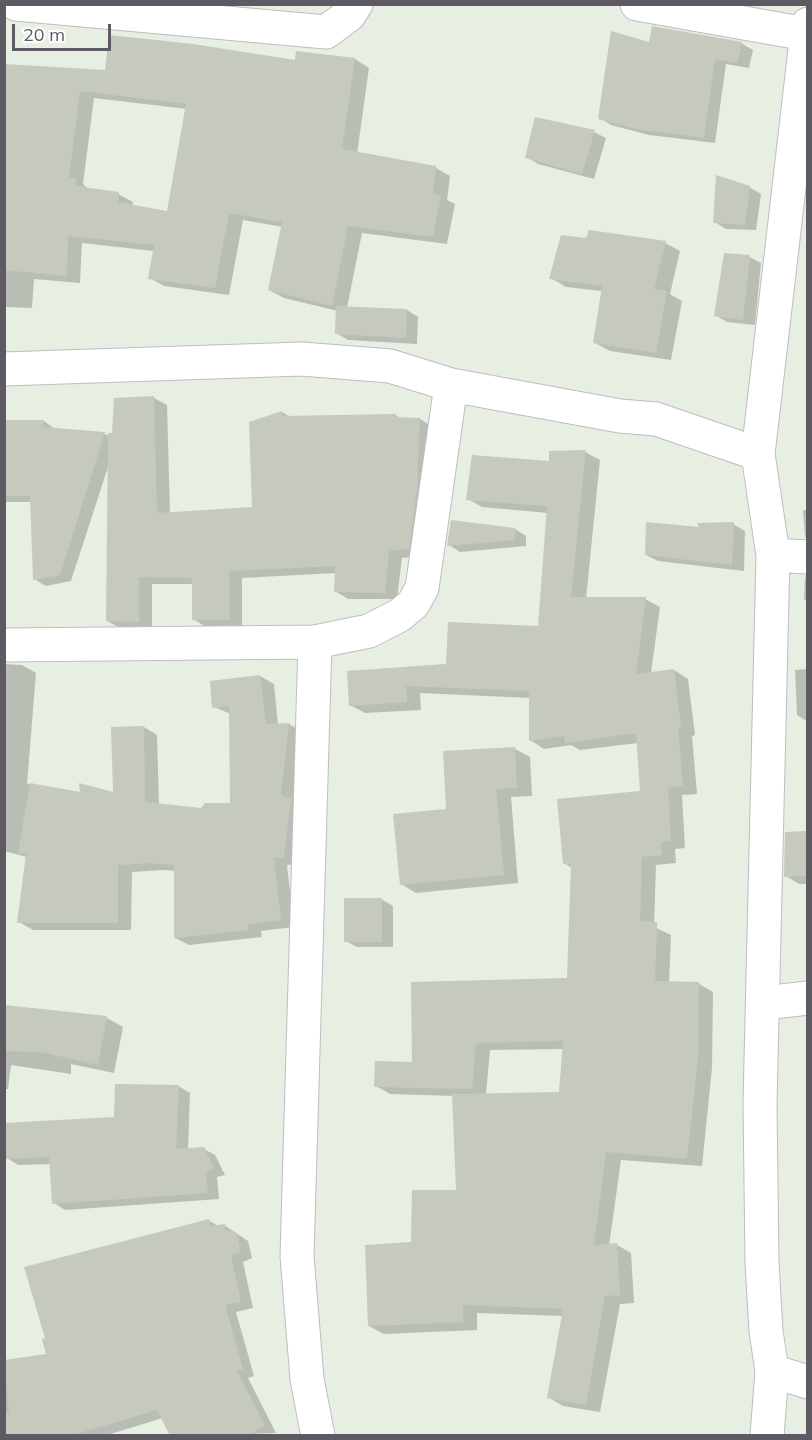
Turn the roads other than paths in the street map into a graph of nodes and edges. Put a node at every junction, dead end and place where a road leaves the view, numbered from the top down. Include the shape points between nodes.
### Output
1 (16, 4) edge
2 (356, 4) edge
3 (637, 4) edge
4 (807, 29) edge
5 (4, 369) edge
6 (451, 385) junction
7 (758, 454) junction
8 (773, 555) junction
9 (807, 557) edge
10 (315, 642) junction
11 (4, 645) edge
12 (807, 998) edge
13 (764, 1003) junction
14 (772, 1371) junction
15 (807, 1382) edge
16 (318, 1436) edge
17 (767, 1436) edge

1 - 2 street via 326,32 349,15
3 - 4 street
4 - 7 street
5 - 6 street via 302,359 390,366
6 - 7 street via 656,419
6 - 10 street via 422,588 413,604 400,615 369,632
7 - 8 street
8 - 9 street
8 - 13 street
10 - 11 street
10 - 16 street via 297,1256 307,1379
12 - 13 street
13 - 14 street via 760,1103 762,1263
14 - 15 street
14 - 17 street

